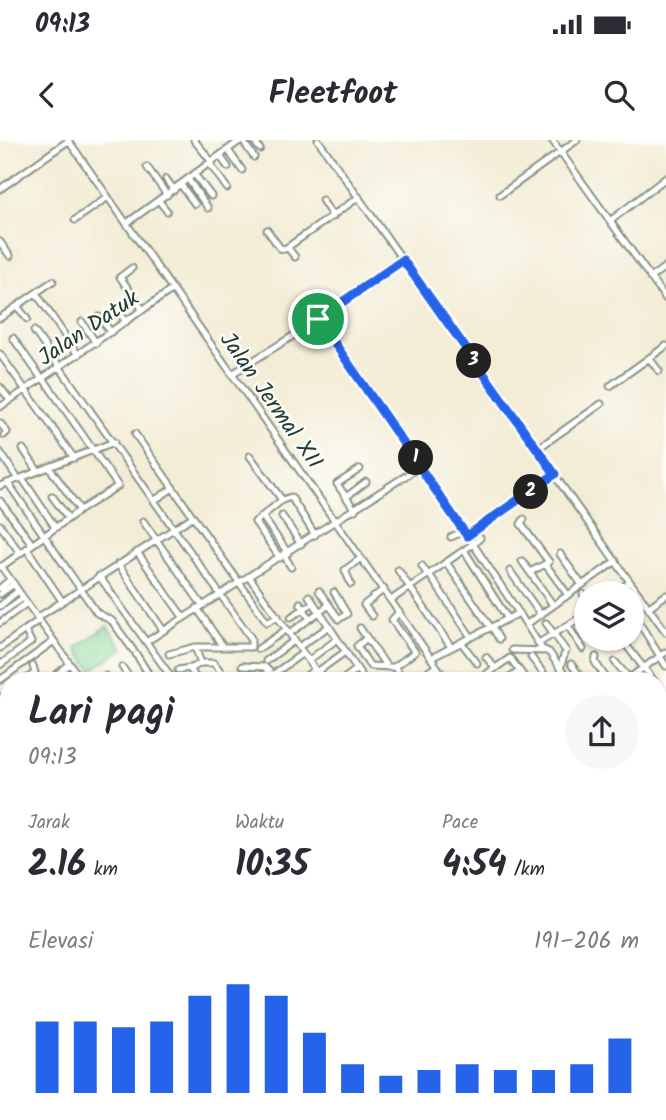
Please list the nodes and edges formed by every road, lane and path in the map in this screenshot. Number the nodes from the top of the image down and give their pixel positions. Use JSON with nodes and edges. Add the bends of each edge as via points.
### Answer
{"nodes":[{"id":1,"x":194,"y":140,"type":"edge"},
{"id":2,"x":253,"y":140,"type":"edge"},
{"id":3,"x":318,"y":140,"type":"edge"},
{"id":4,"x":552,"y":140,"type":"edge"},
{"id":5,"x":577,"y":140,"type":"edge"},
{"id":6,"x":68,"y":141,"type":"edge"},
{"id":7,"x":240,"y":141,"type":"edge"},
{"id":8,"x":213,"y":149,"type":"dead end"},
{"id":9,"x":260,"y":149,"type":"dead end"},
{"id":10,"x":228,"y":150,"type":"junction"},
{"id":11,"x":561,"y":153,"type":"junction"},
{"id":12,"x":219,"y":157,"type":"junction"},
{"id":13,"x":254,"y":157,"type":"dead end"},
{"id":14,"x":211,"y":163,"type":"junction"},
{"id":15,"x":147,"y":167,"type":"dead end"},
{"id":16,"x":228,"y":167,"type":"dead end"},
{"id":17,"x":243,"y":170,"type":"dead end"},
{"id":18,"x":195,"y":175,"type":"junction"},
{"id":19,"x":666,"y":178,"type":"edge"},
{"id":20,"x":166,"y":179,"type":"dead end"},
{"id":21,"x":188,"y":179,"type":"junction"},
{"id":22,"x":181,"y":185,"type":"junction"},
{"id":23,"x":227,"y":188,"type":"dead end"},
{"id":24,"x":0,"y":189,"type":"edge"},
{"id":25,"x":173,"y":190,"type":"junction"},
{"id":26,"x":167,"y":195,"type":"junction"},
{"id":27,"x":500,"y":195,"type":"dead end"},
{"id":28,"x":211,"y":196,"type":"dead end"},
{"id":29,"x":108,"y":197,"type":"junction"},
{"id":30,"x":359,"y":197,"type":"junction"},
{"id":31,"x":322,"y":200,"type":"dead end"},
{"id":32,"x":159,"y":201,"type":"junction"},
{"id":33,"x":195,"y":204,"type":"dead end"},
{"id":34,"x":208,"y":208,"type":"dead end"},
{"id":35,"x":167,"y":211,"type":"dead end"},
{"id":36,"x":333,"y":217,"type":"junction"},
{"id":37,"x":75,"y":220,"type":"dead end"},
{"id":38,"x":610,"y":221,"type":"junction"},
{"id":39,"x":127,"y":223,"type":"junction"},
{"id":40,"x":267,"y":230,"type":"dead end"},
{"id":41,"x":0,"y":242,"type":"edge"},
{"id":42,"x":288,"y":248,"type":"junction"},
{"id":43,"x":10,"y":256,"type":"dead end"},
{"id":44,"x":295,"y":257,"type":"dead end"},
{"id":45,"x":403,"y":260,"type":"junction"},
{"id":46,"x":666,"y":266,"type":"edge"},
{"id":47,"x":132,"y":268,"type":"dead end"},
{"id":48,"x":650,"y":278,"type":"junction"},
{"id":49,"x":53,"y":281,"type":"dead end"},
{"id":50,"x":173,"y":289,"type":"junction"},
{"id":51,"x":36,"y":293,"type":"junction"},
{"id":52,"x":666,"y":299,"type":"edge"},
{"id":53,"x":18,"y":307,"type":"junction"},
{"id":54,"x":118,"y":310,"type":"dead end"},
{"id":55,"x":143,"y":310,"type":"junction"},
{"id":56,"x":99,"y":317,"type":"dead end"},
{"id":57,"x":0,"y":318,"type":"edge"},
{"id":58,"x":27,"y":319,"type":"dead end"},
{"id":59,"x":318,"y":319,"type":"junction"},
{"id":60,"x":82,"y":322,"type":"dead end"},
{"id":61,"x":126,"y":322,"type":"junction"},
{"id":62,"x":34,"y":331,"type":"dead end"},
{"id":63,"x":111,"y":332,"type":"junction"},
{"id":64,"x":13,"y":338,"type":"dead end"},
{"id":65,"x":96,"y":343,"type":"junction"},
{"id":66,"x":666,"y":346,"type":"edge"},
{"id":67,"x":0,"y":354,"type":"edge"},
{"id":68,"x":78,"y":355,"type":"junction"},
{"id":69,"x":649,"y":358,"type":"junction"},
{"id":70,"x":60,"y":367,"type":"junction"},
{"id":71,"x":659,"y":371,"type":"dead end"},
{"id":72,"x":232,"y":374,"type":"junction"},
{"id":73,"x":43,"y":378,"type":"junction"},
{"id":74,"x":610,"y":386,"type":"dead end"},
{"id":75,"x":0,"y":387,"type":"edge"},
{"id":76,"x":25,"y":390,"type":"junction"},
{"id":77,"x":10,"y":400,"type":"junction"},
{"id":78,"x":601,"y":404,"type":"dead end"},
{"id":79,"x":0,"y":407,"type":"edge"},
{"id":80,"x":0,"y":422,"type":"edge"},
{"id":81,"x":135,"y":434,"type":"dead end"},
{"id":82,"x":4,"y":435,"type":"dead end"},
{"id":83,"x":114,"y":442,"type":"junction"},
{"id":84,"x":23,"y":449,"type":"dead end"},
{"id":85,"x":537,"y":449,"type":"junction"},
{"id":86,"x":93,"y":450,"type":"junction"},
{"id":87,"x":0,"y":452,"type":"edge"},
{"id":88,"x":250,"y":456,"type":"dead end"},
{"id":89,"x":74,"y":458,"type":"junction"},
{"id":90,"x":421,"y":466,"type":"junction"},
{"id":91,"x":49,"y":467,"type":"junction"},
{"id":92,"x":360,"y":469,"type":"dead end"},
{"id":93,"x":38,"y":471,"type":"junction"},
{"id":94,"x":555,"y":474,"type":"junction"},
{"id":95,"x":20,"y":478,"type":"junction"},
{"id":96,"x":366,"y":482,"type":"dead end"},
{"id":97,"x":8,"y":483,"type":"junction"},
{"id":98,"x":0,"y":486,"type":"edge"},
{"id":99,"x":173,"y":488,"type":"junction"},
{"id":100,"x":52,"y":496,"type":"dead end"},
{"id":101,"x":346,"y":497,"type":"junction"},
{"id":102,"x":155,"y":500,"type":"junction"},
{"id":103,"x":282,"y":500,"type":"junction"},
{"id":104,"x":0,"y":501,"type":"edge"},
{"id":105,"x":79,"y":510,"type":"junction"},
{"id":106,"x":355,"y":510,"type":"junction"},
{"id":107,"x":262,"y":516,"type":"junction"},
{"id":108,"x":282,"y":516,"type":"dead end"},
{"id":109,"x":192,"y":517,"type":"junction"},
{"id":110,"x":68,"y":518,"type":"junction"},
{"id":111,"x":524,"y":519,"type":"dead end"},
{"id":112,"x":143,"y":521,"type":"dead end"},
{"id":113,"x":336,"y":522,"type":"junction"},
{"id":114,"x":0,"y":525,"type":"edge"},
{"id":115,"x":55,"y":527,"type":"junction"},
{"id":116,"x":175,"y":529,"type":"junction"},
{"id":117,"x":466,"y":533,"type":"junction"},
{"id":118,"x":314,"y":535,"type":"junction"},
{"id":119,"x":43,"y":536,"type":"junction"},
{"id":120,"x":451,"y":537,"type":"dead end"},
{"id":121,"x":480,"y":538,"type":"dead end"},
{"id":122,"x":156,"y":541,"type":"junction"},
{"id":123,"x":300,"y":544,"type":"junction"},
{"id":124,"x":473,"y":544,"type":"junction"},
{"id":125,"x":29,"y":546,"type":"junction"},
{"id":126,"x":464,"y":550,"type":"junction"},
{"id":127,"x":137,"y":552,"type":"junction"},
{"id":128,"x":20,"y":553,"type":"junction"},
{"id":129,"x":561,"y":554,"type":"dead end"},
{"id":130,"x":284,"y":555,"type":"junction"},
{"id":131,"x":362,"y":558,"type":"junction"},
{"id":132,"x":616,"y":561,"type":"junction"},
{"id":133,"x":446,"y":562,"type":"junction"},
{"id":134,"x":522,"y":562,"type":"dead end"},
{"id":135,"x":118,"y":564,"type":"junction"},
{"id":136,"x":546,"y":565,"type":"junction"},
{"id":137,"x":2,"y":566,"type":"edge"},
{"id":138,"x":422,"y":566,"type":"dead end"},
{"id":139,"x":291,"y":567,"type":"dead end"},
{"id":140,"x":398,"y":570,"type":"dead end"},
{"id":141,"x":510,"y":571,"type":"dead end"},
{"id":142,"x":530,"y":572,"type":"junction"},
{"id":143,"x":428,"y":575,"type":"junction"},
{"id":144,"x":99,"y":576,"type":"junction"},
{"id":145,"x":250,"y":578,"type":"junction"},
{"id":146,"x":0,"y":580,"type":"edge"},
{"id":147,"x":10,"y":580,"type":"junction"},
{"id":148,"x":579,"y":581,"type":"edge"},
{"id":149,"x":588,"y":581,"type":"edge"},
{"id":150,"x":629,"y":581,"type":"edge"},
{"id":151,"x":239,"y":583,"type":"junction"},
{"id":152,"x":351,"y":584,"type":"dead end"},
{"id":153,"x":410,"y":587,"type":"junction"},
{"id":154,"x":0,"y":588,"type":"edge"},
{"id":155,"x":80,"y":589,"type":"junction"},
{"id":156,"x":384,"y":589,"type":"junction"},
{"id":157,"x":18,"y":591,"type":"junction"},
{"id":158,"x":319,"y":591,"type":"dead end"},
{"id":159,"x":574,"y":591,"type":"edge"},
{"id":160,"x":334,"y":592,"type":"dead end"},
{"id":161,"x":220,"y":593,"type":"junction"},
{"id":162,"x":0,"y":594,"type":"edge"},
{"id":163,"x":568,"y":595,"type":"junction"},
{"id":164,"x":666,"y":595,"type":"edge"},
{"id":165,"x":309,"y":596,"type":"dead end"},
{"id":166,"x":391,"y":600,"type":"junction"},
{"id":167,"x":25,"y":601,"type":"junction"},
{"id":168,"x":62,"y":601,"type":"junction"},
{"id":169,"x":644,"y":602,"type":"edge"},
{"id":170,"x":313,"y":603,"type":"junction"},
{"id":171,"x":329,"y":605,"type":"junction"},
{"id":172,"x":553,"y":605,"type":"junction"},
{"id":173,"x":0,"y":606,"type":"edge"},
{"id":174,"x":199,"y":606,"type":"junction"},
{"id":175,"x":302,"y":606,"type":"junction"},
{"id":176,"x":650,"y":610,"type":"junction"},
{"id":177,"x":319,"y":612,"type":"junction"},
{"id":178,"x":400,"y":612,"type":"junction"},
{"id":179,"x":519,"y":613,"type":"junction"},
{"id":180,"x":0,"y":614,"type":"edge"},
{"id":181,"x":372,"y":615,"type":"dead end"},
{"id":182,"x":541,"y":615,"type":"junction"},
{"id":183,"x":278,"y":616,"type":"junction"},
{"id":184,"x":183,"y":617,"type":"junction"},
{"id":185,"x":291,"y":617,"type":"dead end"},
{"id":186,"x":38,"y":619,"type":"junction"},
{"id":187,"x":310,"y":619,"type":"junction"},
{"id":188,"x":508,"y":619,"type":"junction"},
{"id":189,"x":646,"y":620,"type":"dead end"},
{"id":190,"x":343,"y":621,"type":"dead end"},
{"id":191,"x":574,"y":622,"type":"edge"},
{"id":192,"x":0,"y":623,"type":"edge"},
{"id":193,"x":546,"y":623,"type":"dead end"},
{"id":194,"x":527,"y":624,"type":"junction"},
{"id":195,"x":568,"y":626,"type":"junction"},
{"id":196,"x":492,"y":627,"type":"junction"},
{"id":197,"x":329,"y":628,"type":"junction"},
{"id":198,"x":360,"y":628,"type":"dead end"},
{"id":199,"x":664,"y":629,"type":"edge"},
{"id":200,"x":25,"y":630,"type":"junction"},
{"id":201,"x":163,"y":630,"type":"junction"},
{"id":202,"x":644,"y":630,"type":"edge"},
{"id":203,"x":288,"y":631,"type":"junction"},
{"id":204,"x":554,"y":634,"type":"junction"},
{"id":205,"x":574,"y":635,"type":"edge"},
{"id":206,"x":471,"y":637,"type":"junction"},
{"id":207,"x":367,"y":638,"type":"junction"},
{"id":208,"x":336,"y":639,"type":"junction"},
{"id":209,"x":499,"y":639,"type":"dead end"},
{"id":210,"x":295,"y":640,"type":"junction"},
{"id":211,"x":54,"y":641,"type":"junction"},
{"id":212,"x":146,"y":642,"type":"junction"},
{"id":213,"x":461,"y":642,"type":"junction"},
{"id":214,"x":539,"y":643,"type":"junction"},
{"id":215,"x":195,"y":647,"type":"junction"},
{"id":216,"x":223,"y":647,"type":"junction"},
{"id":217,"x":451,"y":647,"type":"junction"},
{"id":218,"x":0,"y":648,"type":"edge"},
{"id":219,"x":258,"y":649,"type":"dead end"},
{"id":220,"x":301,"y":650,"type":"junction"},
{"id":221,"x":512,"y":650,"type":"dead end"},
{"id":222,"x":545,"y":651,"type":"junction"},
{"id":223,"x":632,"y":651,"type":"edge"},
{"id":224,"x":345,"y":652,"type":"junction"},
{"id":225,"x":666,"y":652,"type":"edge"},
{"id":226,"x":169,"y":654,"type":"dead end"},
{"id":227,"x":486,"y":657,"type":"dead end"},
{"id":228,"x":531,"y":657,"type":"dead end"},
{"id":229,"x":596,"y":657,"type":"dead end"},
{"id":230,"x":660,"y":657,"type":"junction"},
{"id":231,"x":309,"y":660,"type":"junction"},
{"id":232,"x":265,"y":661,"type":"dead end"},
{"id":233,"x":433,"y":662,"type":"junction"},
{"id":234,"x":615,"y":662,"type":"dead end"},
{"id":235,"x":201,"y":663,"type":"junction"},
{"id":236,"x":477,"y":663,"type":"dead end"},
{"id":237,"x":70,"y":664,"type":"junction"},
{"id":238,"x":571,"y":664,"type":"dead end"},
{"id":239,"x":0,"y":665,"type":"edge"},
{"id":240,"x":33,"y":666,"type":"dead end"},
{"id":241,"x":242,"y":666,"type":"dead end"},
{"id":242,"x":666,"y":666,"type":"edge"},
{"id":243,"x":122,"y":667,"type":"dead end"},
{"id":244,"x":390,"y":667,"type":"junction"},
{"id":245,"x":645,"y":667,"type":"junction"},
{"id":246,"x":190,"y":668,"type":"junction"},
{"id":247,"x":495,"y":668,"type":"junction"},
{"id":248,"x":560,"y":668,"type":"junction"},
{"id":249,"x":357,"y":669,"type":"junction"},
{"id":250,"x":178,"y":670,"type":"dead end"},
{"id":251,"x":316,"y":671,"type":"joint"},
{"id":252,"x":520,"y":671,"type":"edge"},
{"id":253,"x":12,"y":672,"type":"edge"},
{"id":254,"x":35,"y":672,"type":"edge"},
{"id":255,"x":60,"y":672,"type":"edge"},
{"id":256,"x":76,"y":672,"type":"edge"},
{"id":257,"x":126,"y":672,"type":"edge"},
{"id":258,"x":147,"y":672,"type":"edge"},
{"id":259,"x":168,"y":672,"type":"edge"},
{"id":260,"x":192,"y":672,"type":"edge"},
{"id":261,"x":221,"y":672,"type":"edge"},
{"id":262,"x":270,"y":672,"type":"edge"},
{"id":263,"x":272,"y":672,"type":"edge"},
{"id":264,"x":353,"y":672,"type":"edge"},
{"id":265,"x":359,"y":672,"type":"edge"},
{"id":266,"x":396,"y":672,"type":"edge"},
{"id":267,"x":424,"y":672,"type":"edge"},
{"id":268,"x":440,"y":672,"type":"edge"},
{"id":269,"x":489,"y":672,"type":"edge"},
{"id":270,"x":541,"y":672,"type":"edge"},
{"id":271,"x":563,"y":672,"type":"edge"},
{"id":272,"x":577,"y":672,"type":"edge"},
{"id":273,"x":602,"y":672,"type":"edge"},
{"id":274,"x":622,"y":672,"type":"edge"},
{"id":275,"x":638,"y":672,"type":"edge"},
{"id":276,"x":648,"y":672,"type":"edge"}],
"edges":[{"from":1,"to":14,"type":"street"},
{"from":2,"to":9,"type":"street"},
{"from":3,"to":30,"type":"street"},
{"from":4,"to":11,"type":"street"},
{"from":5,"to":11,"type":"street"},
{"from":6,"to":24,"type":"street"},
{"from":6,"to":29,"type":"street","name":"Jalan Jermal XII"},
{"from":7,"to":10,"type":"street"},
{"from":7,"to":13,"type":"street"},
{"from":8,"to":12,"type":"street"},
{"from":10,"to":12,"type":"street"},
{"from":10,"to":17,"type":"street"},
{"from":11,"to":27,"type":"street"},
{"from":11,"to":38,"type":"street"},
{"from":12,"to":14,"type":"street"},
{"from":12,"to":16,"type":"street"},
{"from":14,"to":18,"type":"street"},
{"from":14,"to":23,"type":"street"},
{"from":15,"to":26,"type":"street"},
{"from":18,"to":21,"type":"street"},
{"from":18,"to":28,"type":"street"},
{"from":19,"to":38,"type":"street"},
{"from":20,"to":25,"type":"street"},
{"from":21,"to":22,"type":"street"},
{"from":21,"to":34,"type":"street"},
{"from":22,"to":25,"type":"street"},
{"from":22,"to":33,"type":"street"},
{"from":25,"to":26,"type":"street"},
{"from":26,"to":32,"type":"street"},
{"from":29,"to":37,"type":"street"},
{"from":29,"to":39,"type":"street","name":"Jalan Jermal XII"},
{"from":30,"to":36,"type":"street"},
{"from":30,"to":45,"type":"street"},
{"from":31,"to":36,"type":"street"},
{"from":32,"to":35,"type":"street"},
{"from":32,"to":39,"type":"street"},
{"from":36,"to":42,"type":"street"},
{"from":38,"to":48,"type":"street"},
{"from":39,"to":50,"type":"street","name":"Jalan Jermal XII"},
{"from":40,"to":42,"type":"street","via":[[280,248]]},
{"from":41,"to":43,"type":"street"},
{"from":42,"to":44,"type":"street"},
{"from":45,"to":59,"type":"street"},
{"from":45,"to":85,"type":"street"},
{"from":46,"to":48,"type":"street"},
{"from":47,"to":55,"type":"street","via":[[120,277]]},
{"from":48,"to":52,"type":"street"},
{"from":49,"to":51,"type":"street"},
{"from":50,"to":55,"type":"street","name":"Jalan Datuk"},
{"from":50,"to":72,"type":"street","name":"Jalan Jermal XII"},
{"from":51,"to":53,"type":"street"},
{"from":51,"to":68,"type":"street"},
{"from":53,"to":57,"type":"street"},
{"from":53,"to":58,"type":"street"},
{"from":54,"to":61,"type":"street"},
{"from":55,"to":61,"type":"street","name":"Jalan Datuk"},
{"from":56,"to":63,"type":"street"},
{"from":59,"to":72,"type":"street"},
{"from":59,"to":90,"type":"street"},
{"from":60,"to":65,"type":"street"},
{"from":61,"to":63,"type":"street","name":"Jalan Datuk"},
{"from":62,"to":70,"type":"street"},
{"from":63,"to":65,"type":"street","name":"Jalan Datuk"},
{"from":64,"to":73,"type":"street"},
{"from":65,"to":68,"type":"street","name":"Jalan Datuk"},
{"from":66,"to":69,"type":"street"},
{"from":67,"to":76,"type":"street"},
{"from":68,"to":70,"type":"street","name":"Jalan Datuk"},
{"from":69,"to":71,"type":"street"},
{"from":69,"to":74,"type":"street"},
{"from":70,"to":73,"type":"street","name":"Jalan Datuk"},
{"from":70,"to":83,"type":"street"},
{"from":72,"to":113,"type":"street","name":"Jalan Jermal XII"},
{"from":73,"to":76,"type":"street","name":"Jalan Datuk"},
{"from":73,"to":86,"type":"street"},
{"from":75,"to":77,"type":"street"},
{"from":76,"to":77,"type":"street","name":"Jalan Datuk"},
{"from":76,"to":89,"type":"street"},
{"from":77,"to":79,"type":"street","name":"Jalan Datuk"},
{"from":78,"to":85,"type":"street"},
{"from":80,"to":82,"type":"street","via":[[7,432]]},
{"from":81,"to":99,"type":"street"},
{"from":83,"to":86,"type":"street"},
{"from":83,"to":102,"type":"street"},
{"from":84,"to":93,"type":"street"},
{"from":85,"to":94,"type":"street"},
{"from":86,"to":89,"type":"street"},
{"from":86,"to":105,"type":"street","via":[[118,486]]},
{"from":87,"to":95,"type":"street"},
{"from":88,"to":103,"type":"street"},
{"from":89,"to":91,"type":"street"},
{"from":90,"to":106,"type":"street"},
{"from":90,"to":117,"type":"street"},
{"from":91,"to":93,"type":"street"},
{"from":91,"to":105,"type":"street"},
{"from":92,"to":101,"type":"street","via":[[337,484]]},
{"from":93,"to":95,"type":"street"},
{"from":94,"to":117,"type":"street"},
{"from":94,"to":132,"type":"street"},
{"from":95,"to":97,"type":"street"},
{"from":95,"to":115,"type":"street"},
{"from":96,"to":101,"type":"street"},
{"from":97,"to":98,"type":"street"},
{"from":97,"to":119,"type":"street"},
{"from":99,"to":102,"type":"street"},
{"from":99,"to":109,"type":"street"},
{"from":100,"to":110,"type":"street"},
{"from":101,"to":106,"type":"street"},
{"from":102,"to":116,"type":"street"},
{"from":103,"to":107,"type":"street"},
{"from":103,"to":118,"type":"street","via":[[290,497]]},
{"from":104,"to":125,"type":"street"},
{"from":105,"to":110,"type":"street"},
{"from":106,"to":113,"type":"street"},
{"from":107,"to":130,"type":"street"},
{"from":107,"to":130,"type":"street","via":[[255,524]]},
{"from":108,"to":123,"type":"street"},
{"from":109,"to":116,"type":"street"},
{"from":109,"to":151,"type":"street"},
{"from":110,"to":115,"type":"street"},
{"from":111,"to":136,"type":"street","via":[[521,524],[549,562]]},
{"from":112,"to":122,"type":"street"},
{"from":113,"to":118,"type":"street"},
{"from":113,"to":131,"type":"street","name":"Jalan Jermal XII"},
{"from":114,"to":128,"type":"street"},
{"from":115,"to":119,"type":"street"},
{"from":116,"to":122,"type":"street"},
{"from":116,"to":161,"type":"street"},
{"from":117,"to":120,"type":"street"},
{"from":117,"to":124,"type":"street"},
{"from":118,"to":123,"type":"street"},
{"from":119,"to":125,"type":"street"},
{"from":119,"to":155,"type":"street"},
{"from":121,"to":124,"type":"street"},
{"from":122,"to":127,"type":"street"},
{"from":122,"to":174,"type":"street"},
{"from":123,"to":130,"type":"street"},
{"from":124,"to":126,"type":"street"},
{"from":124,"to":179,"type":"street"},
{"from":125,"to":128,"type":"street"},
{"from":125,"to":168,"type":"street"},
{"from":126,"to":133,"type":"street"},
{"from":126,"to":188,"type":"street"},
{"from":127,"to":135,"type":"street"},
{"from":127,"to":184,"type":"street"},
{"from":128,"to":137,"type":"street"},
{"from":129,"to":148,"type":"street"},
{"from":130,"to":139,"type":"street"},
{"from":130,"to":145,"type":"street"},
{"from":131,"to":152,"type":"street","via":[[345,570]]},
{"from":131,"to":156,"type":"street","name":"Jalan Jermal XII"},
{"from":132,"to":149,"type":"street"},
{"from":132,"to":150,"type":"street"},
{"from":133,"to":143,"type":"street"},
{"from":133,"to":196,"type":"street"},
{"from":134,"to":142,"type":"street"},
{"from":135,"to":144,"type":"street"},
{"from":135,"to":201,"type":"street"},
{"from":136,"to":142,"type":"street"},
{"from":136,"to":163,"type":"street"},
{"from":137,"to":147,"type":"street"},
{"from":138,"to":143,"type":"street"},
{"from":140,"to":153,"type":"street"},
{"from":141,"to":182,"type":"street"},
{"from":142,"to":172,"type":"street","via":[[547,590]]},
{"from":143,"to":153,"type":"street"},
{"from":143,"to":206,"type":"street"},
{"from":144,"to":155,"type":"street"},
{"from":144,"to":212,"type":"street"},
{"from":145,"to":151,"type":"street"},
{"from":145,"to":183,"type":"street"},
{"from":146,"to":147,"type":"street"},
{"from":147,"to":154,"type":"street"},
{"from":147,"to":157,"type":"street"},
{"from":147,"to":162,"type":"street"},
{"from":151,"to":161,"type":"street"},
{"from":151,"to":183,"type":"street","via":[[267,622]]},
{"from":153,"to":166,"type":"street"},
{"from":153,"to":217,"type":"street"},
{"from":155,"to":168,"type":"street"},
{"from":155,"to":258,"type":"street","via":[[99,616],[112,621]]},
{"from":156,"to":166,"type":"street","name":"Jalan Jermal XII"},
{"from":156,"to":181,"type":"street","via":[[364,605]]},
{"from":157,"to":167,"type":"street"},
{"from":157,"to":173,"type":"street"},
{"from":158,"to":171,"type":"street"},
{"from":159,"to":163,"type":"street"},
{"from":160,"to":171,"type":"street","via":[[347,613],[339,619]]},
{"from":161,"to":174,"type":"street"},
{"from":161,"to":216,"type":"street","via":[[253,645]]},
{"from":163,"to":172,"type":"street"},
{"from":164,"to":176,"type":"street"},
{"from":165,"to":170,"type":"street"},
{"from":166,"to":178,"type":"street","name":"Jalan Jermal XII"},
{"from":167,"to":180,"type":"street"},
{"from":167,"to":186,"type":"street"},
{"from":167,"to":192,"type":"street"},
{"from":168,"to":186,"type":"street"},
{"from":169,"to":176,"type":"street"},
{"from":170,"to":175,"type":"street"},
{"from":170,"to":177,"type":"street"},
{"from":171,"to":177,"type":"street"},
{"from":172,"to":182,"type":"street"},
{"from":174,"to":184,"type":"street"},
{"from":174,"to":216,"type":"street"},
{"from":175,"to":185,"type":"street"},
{"from":175,"to":187,"type":"street"},
{"from":176,"to":189,"type":"street"},
{"from":176,"to":199,"type":"street"},
{"from":177,"to":187,"type":"street"},
{"from":177,"to":197,"type":"street"},
{"from":178,"to":233,"type":"street","name":"Jalan Jermal XII"},
{"from":178,"to":244,"type":"street","via":[[390,618],[415,652]]},
{"from":179,"to":188,"type":"street"},
{"from":179,"to":194,"type":"street"},
{"from":182,"to":194,"type":"street"},
{"from":183,"to":203,"type":"street"},
{"from":184,"to":201,"type":"street"},
{"from":186,"to":200,"type":"street"},
{"from":186,"to":211,"type":"street"},
{"from":187,"to":203,"type":"street"},
{"from":188,"to":196,"type":"street"},
{"from":190,"to":197,"type":"street"},
{"from":191,"to":195,"type":"street"},
{"from":193,"to":204,"type":"street"},
{"from":194,"to":214,"type":"street"},
{"from":195,"to":204,"type":"street"},
{"from":195,"to":205,"type":"street"},
{"from":196,"to":206,"type":"street"},
{"from":196,"to":209,"type":"street"},
{"from":197,"to":208,"type":"street"},
{"from":197,"to":220,"type":"street"},
{"from":198,"to":207,"type":"street"},
{"from":200,"to":218,"type":"street"},
{"from":200,"to":239,"type":"street","via":[[31,642]]},
{"from":201,"to":212,"type":"street"},
{"from":202,"to":230,"type":"street"},
{"from":203,"to":210,"type":"street"},
{"from":203,"to":219,"type":"street"},
{"from":204,"to":214,"type":"street"},
{"from":204,"to":248,"type":"street","via":[[565,653]]},
{"from":206,"to":213,"type":"street"},
{"from":207,"to":244,"type":"street"},
{"from":207,"to":244,"type":"street","via":[[357,648],[371,667]]},
{"from":208,"to":224,"type":"street"},
{"from":208,"to":231,"type":"street"},
{"from":210,"to":220,"type":"street"},
{"from":210,"to":232,"type":"street"},
{"from":211,"to":237,"type":"street"},
{"from":211,"to":253,"type":"street"},
{"from":212,"to":259,"type":"street"},
{"from":213,"to":217,"type":"street"},
{"from":213,"to":236,"type":"street"},
{"from":214,"to":222,"type":"street"},
{"from":215,"to":216,"type":"street"},
{"from":215,"to":226,"type":"street"},
{"from":215,"to":235,"type":"street"},
{"from":217,"to":233,"type":"street"},
{"from":220,"to":231,"type":"street"},
{"from":220,"to":263,"type":"street"},
{"from":221,"to":222,"type":"street"},
{"from":222,"to":248,"type":"street"},
{"from":223,"to":245,"type":"street"},
{"from":224,"to":249,"type":"street"},
{"from":224,"to":251,"type":"street"},
{"from":225,"to":230,"type":"street"},
{"from":227,"to":247,"type":"street"},
{"from":228,"to":270,"type":"street"},
{"from":229,"to":273,"type":"street"},
{"from":230,"to":242,"type":"street"},
{"from":230,"to":245,"type":"street"},
{"from":231,"to":251,"type":"street"},
{"from":233,"to":267,"type":"street"},
{"from":233,"to":268,"type":"street","name":"Jalan Jermal XII"},
{"from":234,"to":274,"type":"street"},
{"from":235,"to":246,"type":"street"},
{"from":235,"to":261,"type":"street","via":[[214,663]]},
{"from":237,"to":255,"type":"street"},
{"from":237,"to":256,"type":"street"},
{"from":238,"to":272,"type":"street"},
{"from":240,"to":254,"type":"street"},
{"from":241,"to":262,"type":"street","via":[[264,667]]},
{"from":243,"to":257,"type":"street"},
{"from":244,"to":266,"type":"street"},
{"from":245,"to":275,"type":"street"},
{"from":245,"to":276,"type":"street"},
{"from":246,"to":250,"type":"street"},
{"from":246,"to":260,"type":"street"},
{"from":247,"to":252,"type":"street","via":[[510,659]]},
{"from":247,"to":269,"type":"street"},
{"from":248,"to":271,"type":"street"},
{"from":249,"to":264,"type":"street"},
{"from":249,"to":265,"type":"street"}]}
